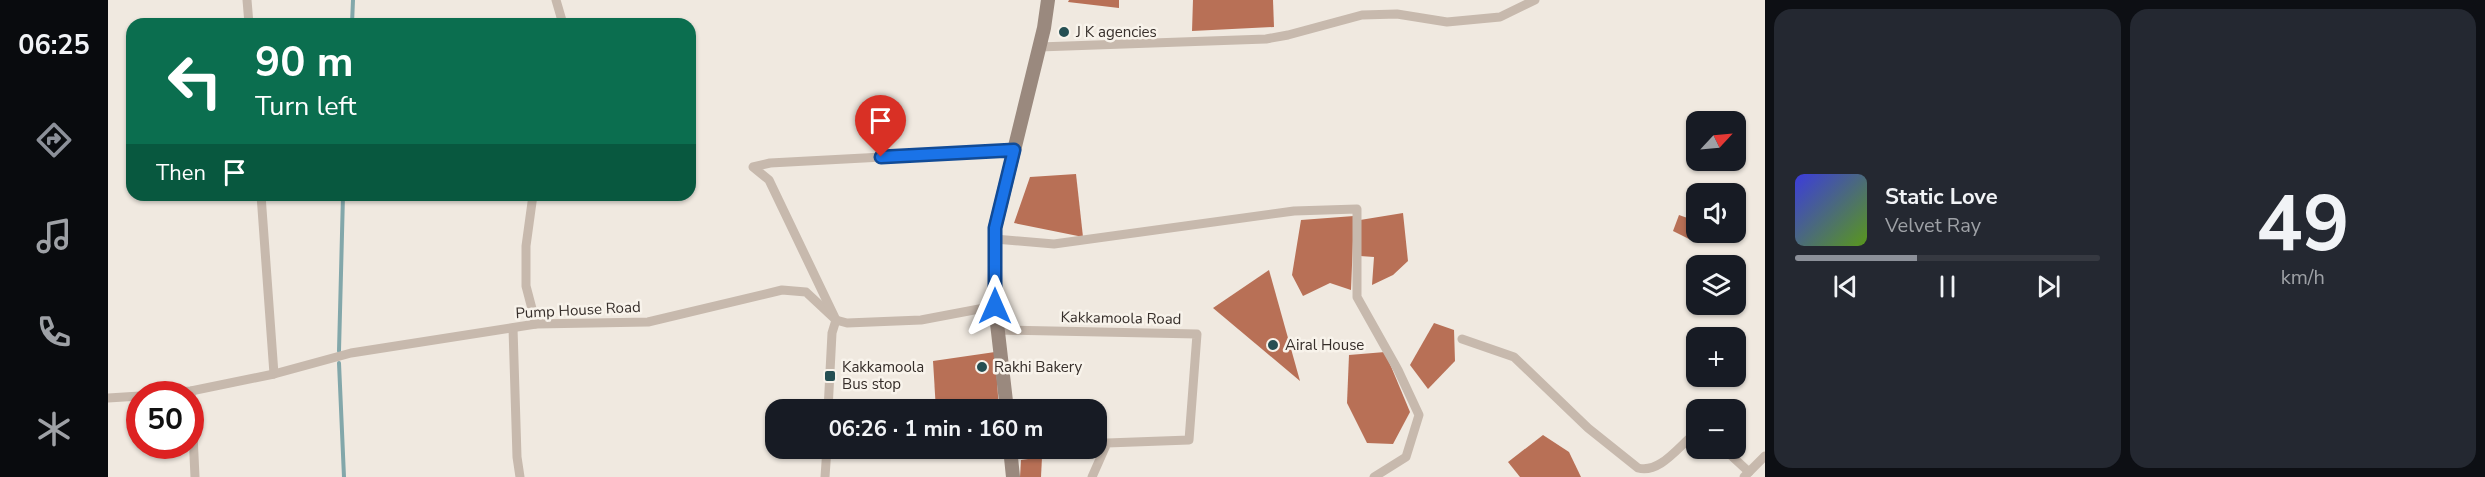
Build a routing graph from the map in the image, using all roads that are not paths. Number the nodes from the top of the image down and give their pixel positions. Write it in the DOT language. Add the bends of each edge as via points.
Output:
graph roads {
  1 [pos="248,0"];
  2 [pos="556,0"];
  3 [pos="1048,0"];
  4 [pos="1535,0"];
  5 [pos="249,18"];
  6 [pos="561,18"];
  7 [pos="1039,47"];
  8 [pos="1014,150"];
  9 [pos="261,201"];
  10 [pos="532,201"];
  11 [pos="995,239"];
  12 [pos="995,306"];
  13 [pos="836,320"];
  14 [pos="536,324"];
  15 [pos="513,328"];
  16 [pos="998,330"];
  17 [pos="1462,339"];
  18 [pos="274,374"];
  19 [pos="204,389"];
  20 [pos="126,397"];
  21 [pos="108,398"];
  22 [pos="829,399"];
  23 [pos="1006,399"];
  24 [pos="1686,441"];
  25 [pos="1765,456"];
  26 [pos="194,459"];
  27 [pos="826,459"];
  28 [pos="1012,459"];
  29 [pos="1733,459"];
  30 [pos="1747,474"];
  31 [pos="1376,476"];
  32 [pos="195,477"];
  33 [pos="520,477"];
  34 [pos="825,477"];
  35 [pos="1013,477"];
  36 [pos="1092,477"];
  1 -- 5 [label="street"];
  2 -- 6 [label="street"];
  3 -- 7 [label="main road"];
  4 -- 7 [label="street" via="1500,16 1447,22 1397,14 1362,15 1266,39"];
  7 -- 8 [label="main road"];
  8 -- 11 [label="main road"];
  8 -- 13 [label="street" via="770,162 753,167 769,180"];
  9 -- 18 [label="street"];
  10 -- 14 [label="street" via="526,286"];
  11 -- 12 [label="main road"];
  11 -- 31 [label="street" via="1054,244 1294,211 1357,208 1357,297 1419,415 1406,457"];
  12 -- 13 [label="street" via="921,320"];
  12 -- 16 [label="main road"];
  13 -- 14 [label="street, Pump House Road" via="806,292 796,290 648,322"];
  13 -- 22 [label="street"];
  14 -- 15 [label="street, Pump House Road"];
  15 -- 18 [label="street, Pump House Road" via="351,353"];
  15 -- 33 [label="street"];
  16 -- 23 [label="main road"];
  16 -- 36 [label="street, Kakkamoola Road" via="1197,334 1189,440 1107,443"];
  17 -- 24 [label="street" via="1514,357 1588,428 1638,468 1655,466"];
  18 -- 19 [label="street, Pump House Road"];
  20 -- 21 [label="street"];
  25 -- 30 [label="street"];
  26 -- 32 [label="street"];
  27 -- 34 [label="street"];
  28 -- 35 [label="main road"];
  29 -- 30 [label="street"];
}
